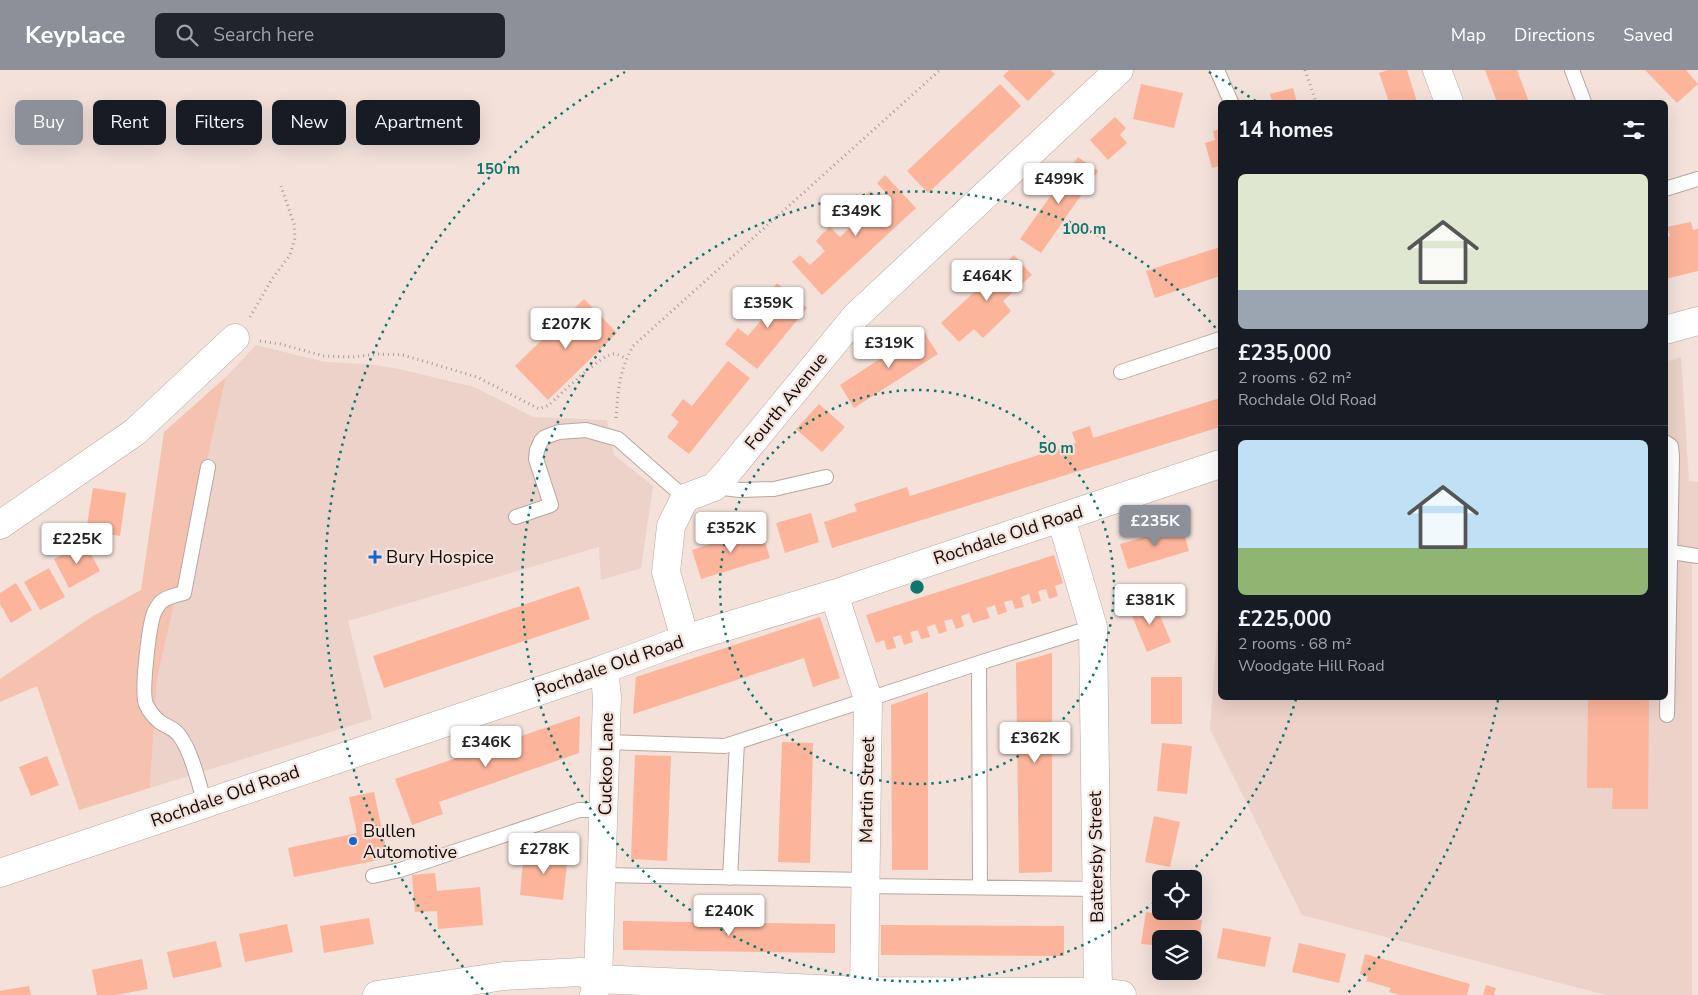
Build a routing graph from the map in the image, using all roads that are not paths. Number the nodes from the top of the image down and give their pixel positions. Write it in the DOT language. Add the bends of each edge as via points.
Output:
graph roads {
  1 [pos="1119,70"];
  2 [pos="1217,70"];
  3 [pos="1437,70"];
  4 [pos="1572,70"];
  5 [pos="1230,100"];
  6 [pos="1448,100"];
  7 [pos="1583,100"];
  8 [pos="1698,179"];
  9 [pos="1668,188"];
  10 [pos="1698,321"];
  11 [pos="1668,329"];
  12 [pos="235,338"];
  13 [pos="1218,340"];
  14 [pos="1121,372"];
  15 [pos="1668,444"];
  16 [pos="1218,465"];
  17 [pos="208,467"];
  18 [pos="826,477"];
  19 [pos="714,487"];
  20 [pos="685,498"];
  21 [pos="516,517"];
  22 [pos="1061,518"];
  23 [pos="0,525"];
  24 [pos="1671,552"];
  25 [pos="1698,556"];
  26 [pos="834,594"];
  27 [pos="1093,627"];
  28 [pos="685,639"];
  29 [pos="979,662"];
  30 [pos="604,669"];
  31 [pos="1668,674"];
  32 [pos="868,699"];
  33 [pos="1667,700"];
  34 [pos="1667,715"];
  35 [pos="606,742"];
  36 [pos="737,742"];
  37 [pos="205,803"];
  38 [pos="604,810"];
  39 [pos="0,873"];
  40 [pos="603,875"];
  41 [pos="374,876"];
  42 [pos="730,878"];
  43 [pos="865,883"];
  44 [pos="980,887"];
  45 [pos="1097,889"];
  46 [pos="596,987"];
  47 [pos="864,992"];
  48 [pos="1110,993"];
  49 [pos="377,995"];
  1 -- 19 [label="street, Fourth Avenue" via="856,316"];
  2 -- 5 [label="lane"];
  3 -- 6 [label="street"];
  4 -- 7 [label="lane"];
  8 -- 9 [label="lane"];
  10 -- 11 [label="street"];
  12 -- 23 [label="street" via="135,432"];
  13 -- 14 [label="lane"];
  15 -- 24 [label="lane" via="1672,457"];
  16 -- 22 [label="street, Rochdale Old Road"];
  17 -- 37 [label="lane" via="184,593 161,602 154,612 144,687 145,702 152,714 179,734"];
  18 -- 19 [label="lane" via="774,489"];
  19 -- 20 [label="street, Fourth Avenue"];
  20 -- 21 [label="lane" via="618,438 586,430 559,432 541,441 536,459 551,505"];
  20 -- 28 [label="street" via="671,526 666,572"];
  22 -- 26 [label="street, Rochdale Old Road"];
  22 -- 27 [label="street, Battersby Street"];
  24 -- 25 [label="lane"];
  24 -- 31 [label="lane"];
  26 -- 28 [label="street, Rochdale Old Road"];
  26 -- 32 [label="street, Martin Street"];
  27 -- 29 [label="lane"];
  27 -- 45 [label="street, Battersby Street"];
  28 -- 30 [label="street, Rochdale Old Road"];
  29 -- 32 [label="lane"];
  29 -- 44 [label="lane"];
  30 -- 35 [label="street, Cuckoo Lane"];
  30 -- 37 [label="street, Rochdale Old Road"];
  32 -- 36 [label="lane"];
  32 -- 43 [label="street, Martin Street"];
  33 -- 34 [label="lane"];
  35 -- 36 [label="lane" via="725,746"];
  35 -- 38 [label="street, Cuckoo Lane"];
  36 -- 42 [label="lane"];
  37 -- 39 [label="street, Rochdale Old Road"];
  38 -- 40 [label="street, Cuckoo Lane"];
  38 -- 41 [label="lane" via="579,810"];
  40 -- 42 [label="lane"];
  40 -- 46 [label="street, Cuckoo Lane"];
  42 -- 43 [label="lane"];
  43 -- 44 [label="lane"];
  43 -- 47 [label="street, Martin Street"];
  44 -- 45 [label="lane"];
  45 -- 48 [label="street, Battersby Street"];
  46 -- 47 [label="street"];
  46 -- 49 [label="street" via="581,972 504,976"];
  47 -- 48 [label="street"];
}
